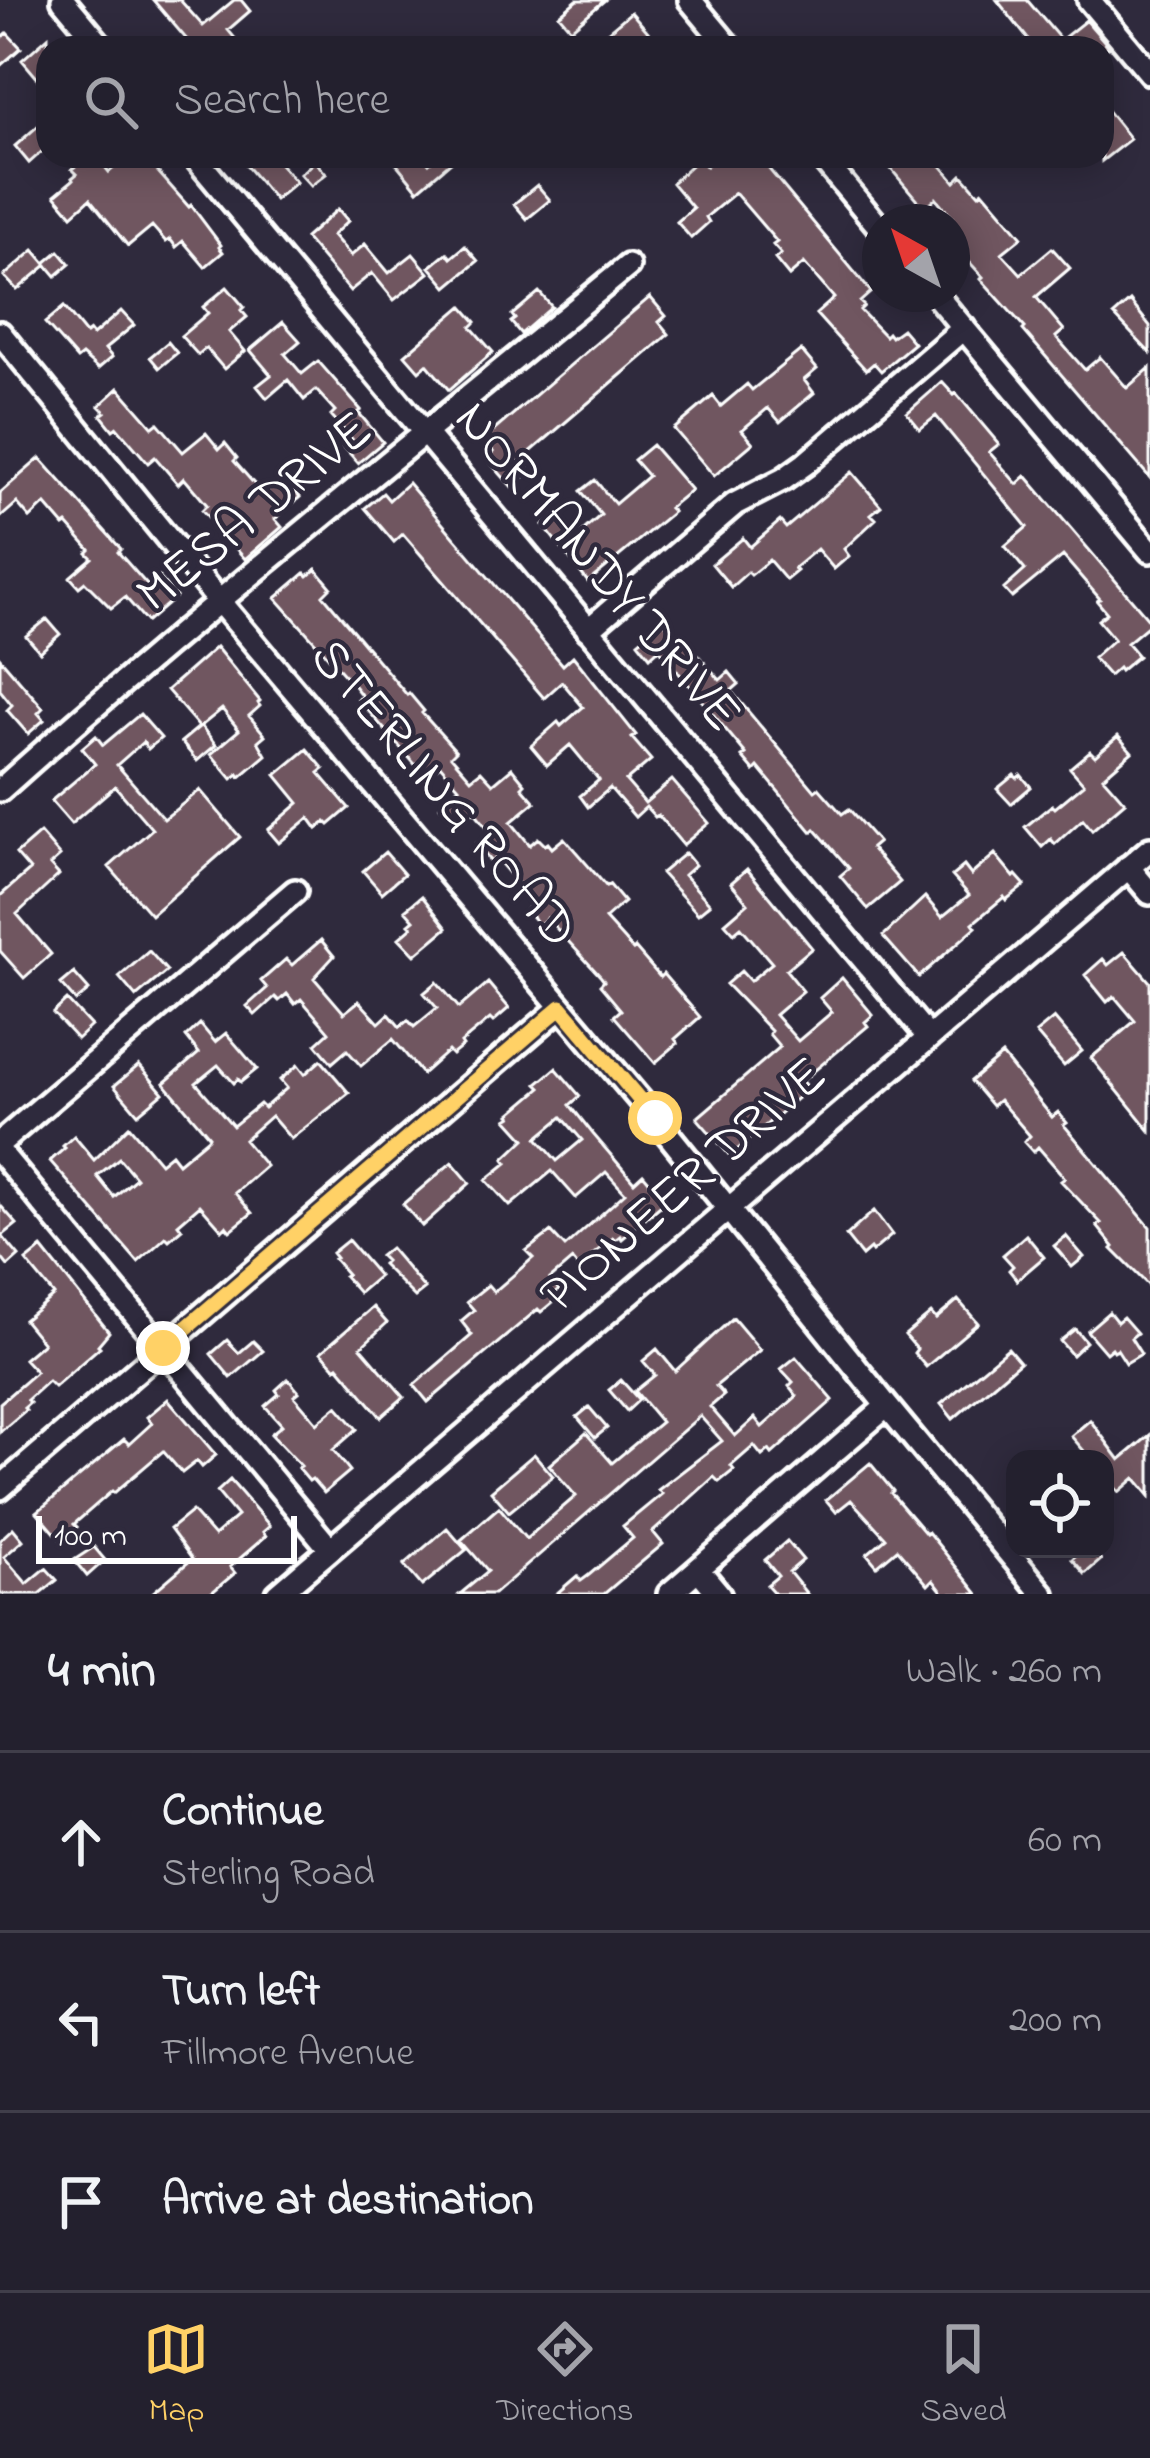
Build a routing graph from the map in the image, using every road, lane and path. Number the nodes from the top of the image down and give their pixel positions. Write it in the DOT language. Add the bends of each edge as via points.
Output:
graph roads {
  1 [pos="63,0"];
  2 [pos="690,0"];
  3 [pos="1089,0"];
  4 [pos="93,36"];
  5 [pos="720,36"];
  6 [pos="1150,74"];
  7 [pos="204,168"];
  8 [pos="830,168"];
  9 [pos="862,206"];
  10 [pos="628,266"];
  11 [pos="950,312"];
  12 [pos="964,328"];
  13 [pos="0,332"];
  14 [pos="426,434"];
  15 [pos="1150,551"];
  16 [pos="218,600"];
  17 [pos="588,629"];
  18 [pos="5,776"];
  19 [pos="1150,848"];
  20 [pos="1128,867"];
  21 [pos="295,891"];
  22 [pos="1150,893"];
  23 [pos="561,1007"];
  24 [pos="928,1038"];
  25 [pos="0,1143"];
  26 [pos="0,1153"];
  27 [pos="729,1208"];
  28 [pos="163,1348"];
  29 [pos="887,1406"];
  30 [pos="0,1487"];
  31 [pos="330,1549"];
  32 [pos="698,1569"];
  33 [pos="278,1594"];
  34 [pos="669,1594"];
  35 [pos="719,1594"];
  36 [pos="1043,1594"];
  1 -- 4 [label="street"];
  2 -- 5 [label="street"];
  3 -- 6 [label="street"];
  7 -- 14 [label="street, NORMANDY DRIVE"];
  8 -- 9 [label="street"];
  10 -- 14 [label="street, MESA DRIVE"];
  11 -- 12 [label="street"];
  12 -- 15 [label="street"];
  12 -- 17 [label="street" via="805,464 735,504"];
  13 -- 16 [label="street, STERLING ROAD"];
  14 -- 16 [label="street, MESA DRIVE"];
  14 -- 17 [label="street, NORMANDY DRIVE"];
  16 -- 18 [label="street, MESA DRIVE"];
  16 -- 23 [label="street, STERLING ROAD"];
  17 -- 24 [label="street, NORMANDY DRIVE"];
  19 -- 20 [label="street, PIONEER DRIVE"];
  20 -- 22 [label="street"];
  20 -- 24 [label="street, PIONEER DRIVE"];
  21 -- 25 [label="street"];
  23 -- 27 [label="street, STERLING ROAD"];
  23 -- 28 [label="street"];
  24 -- 27 [label="street, PIONEER DRIVE"];
  26 -- 28 [label="street"];
  27 -- 29 [label="street, STERLING ROAD"];
  27 -- 31 [label="street, PIONEER DRIVE"];
  28 -- 30 [label="street"];
  28 -- 31 [label="street"];
  29 -- 32 [label="street"];
  29 -- 36 [label="street, STERLING ROAD"];
  31 -- 33 [label="street, PIONEER DRIVE"];
  32 -- 34 [label="street"];
  32 -- 35 [label="street"];
}
